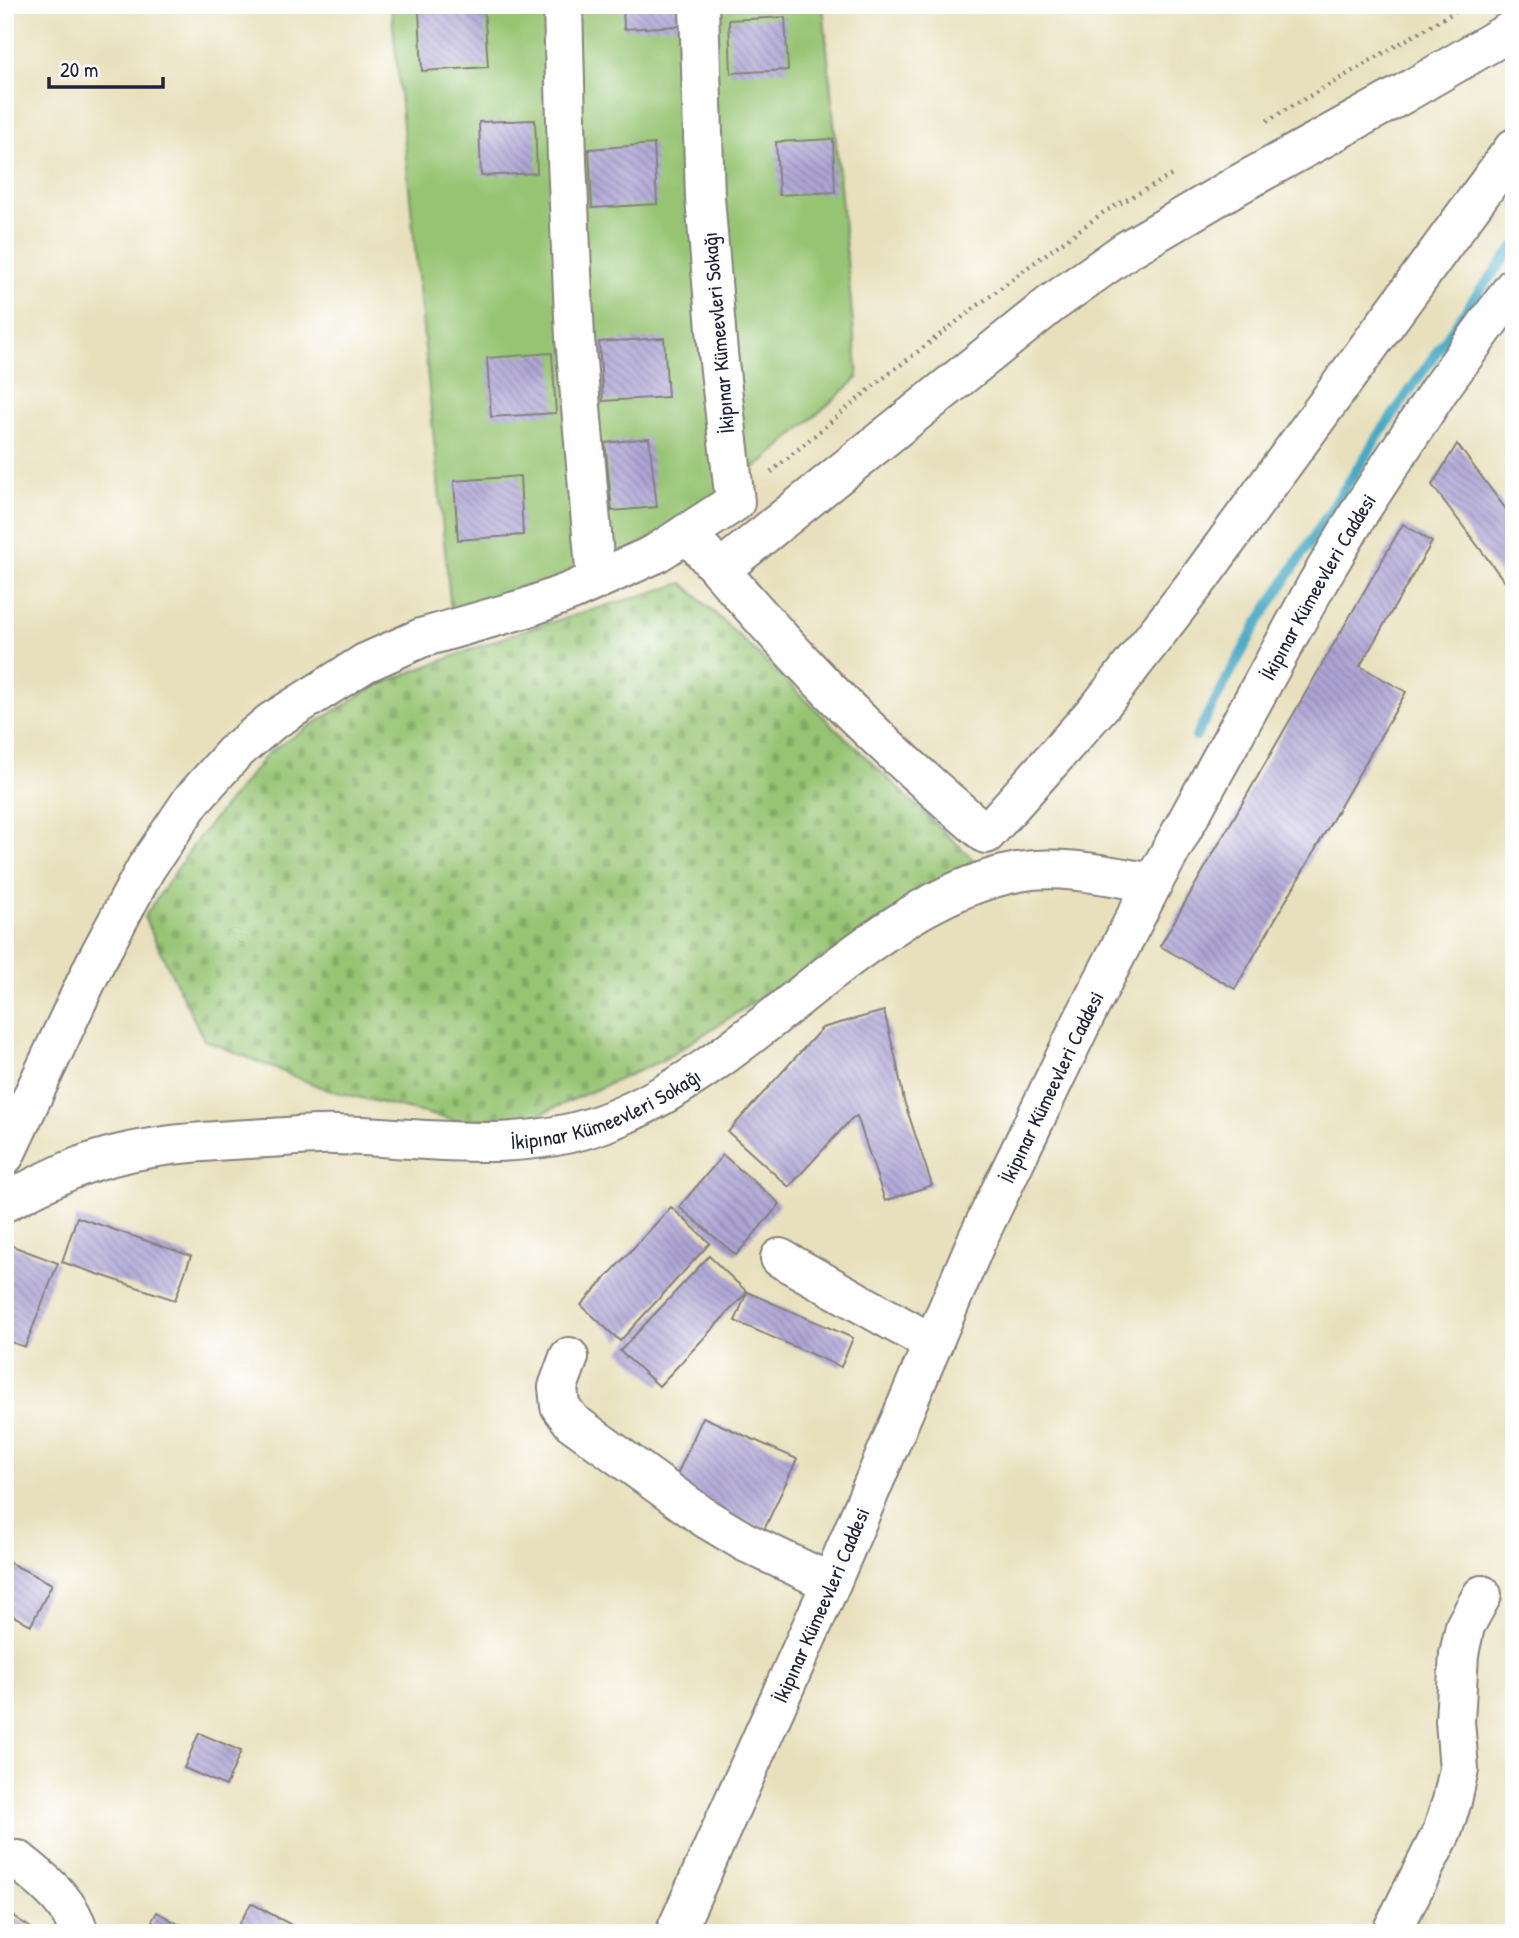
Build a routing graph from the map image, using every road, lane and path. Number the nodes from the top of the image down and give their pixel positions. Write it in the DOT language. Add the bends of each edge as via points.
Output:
graph roads {
  1 [pos="563,5"];
  2 [pos="699,5"];
  3 [pos="1514,29"];
  4 [pos="1514,148"];
  5 [pos="1514,287"];
  6 [pos="687,533"];
  7 [pos="720,570"];
  8 [pos="596,580"];
  9 [pos="1153,883"];
  10 [pos="5,1155"];
  11 [pos="5,1202"];
  12 [pos="780,1258"];
  13 [pos="933,1344"];
  14 [pos="569,1357"];
  15 [pos="831,1583"];
  16 [pos="1482,1595"];
  17 [pos="18,1860"];
  18 [pos="79,1933"];
  19 [pos="675,1933"];
  20 [pos="1391,1933"];
  1 -- 8 [label="street" via="575,338"];
  2 -- 6 [label="street, İkipınar Kümeevleri Sokağı" via="705,198 735,502"];
  3 -- 7 [label="street" via="1127,250 1051,304"];
  4 -- 7 [label="street" via="1188,594 1101,705 986,834 828,689"];
  5 -- 9 [label="street, İkipınar Kümeevleri Caddesi" via="1362,508"];
  6 -- 7 [label="street"];
  6 -- 8 [label="street, İkipınar Kümeevleri Sokağı" via="655,554"];
  8 -- 10 [label="street, İkipınar Kümeevleri Sokağı" via="526,608 421,638 365,663 271,722 234,753 192,800 146,868 94,963"];
  9 -- 11 [label="street, İkipınar Kümeevleri Sokağı" via="1069,870 1019,872 937,900 856,952 681,1084 639,1109 598,1125 512,1142 332,1135 177,1144 80,1167"];
  9 -- 13 [label="street, İkipınar Kümeevleri Caddesi" via="1033,1121"];
  12 -- 13 [label="street"];
  13 -- 15 [label="street, İkipınar Kümeevleri Caddesi"];
  14 -- 15 [label="street" via="558,1387 560,1406 572,1422 705,1518"];
  15 -- 19 [label="street, İkipınar Kümeevleri Caddesi"];
  16 -- 20 [label="street" via="1465,1626 1458,1654 1455,1721 1459,1769 1452,1801 1442,1832"];
  17 -- 18 [label="street" via="63,1901"];
}
